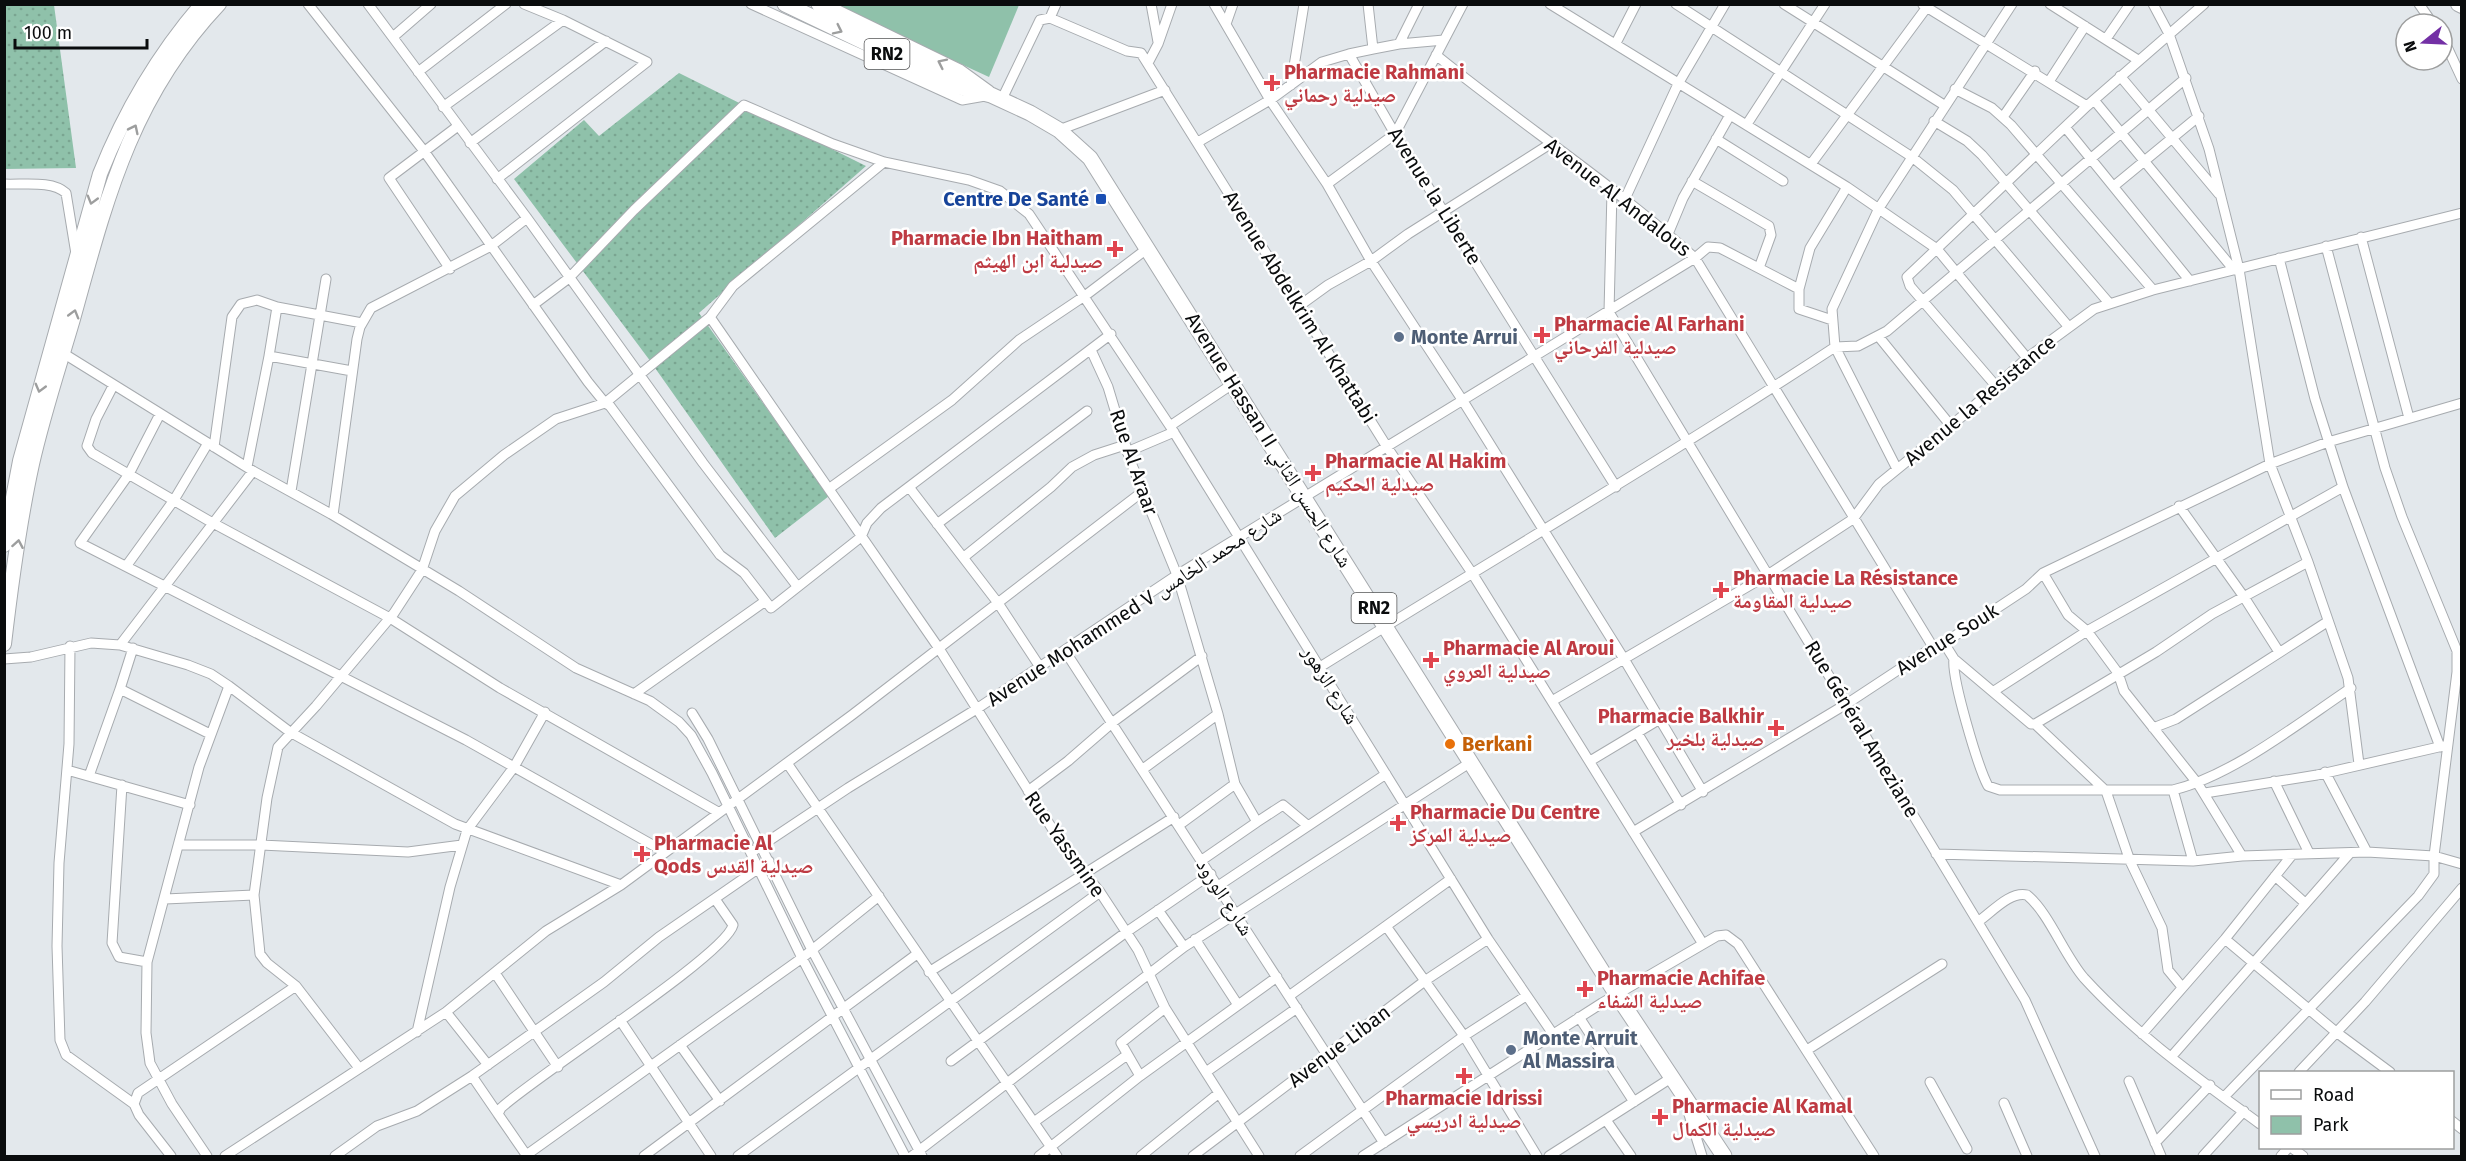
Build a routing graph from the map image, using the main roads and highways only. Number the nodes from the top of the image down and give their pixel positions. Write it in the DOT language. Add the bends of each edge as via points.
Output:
graph roads {
  1 [pos="785,4"];
  2 [pos="819,4"];
  3 [pos="996,97"];
  4 [pos="1724,1156"];
  1 -- 3 [label="main road, Avenue Hassan II شارع الحسن الثاني / RN2, one-way" via="956,86"];
  3 -- 2 [label="main road, Avenue Hassan II شارع الحسن الثاني / RN2, one-way" via="959,72"];
  3 -- 4 [label="main road, Avenue Hassan II شارع الحسن الثاني / RN2" via="1059,130 1090,158 1617,995"];
}
